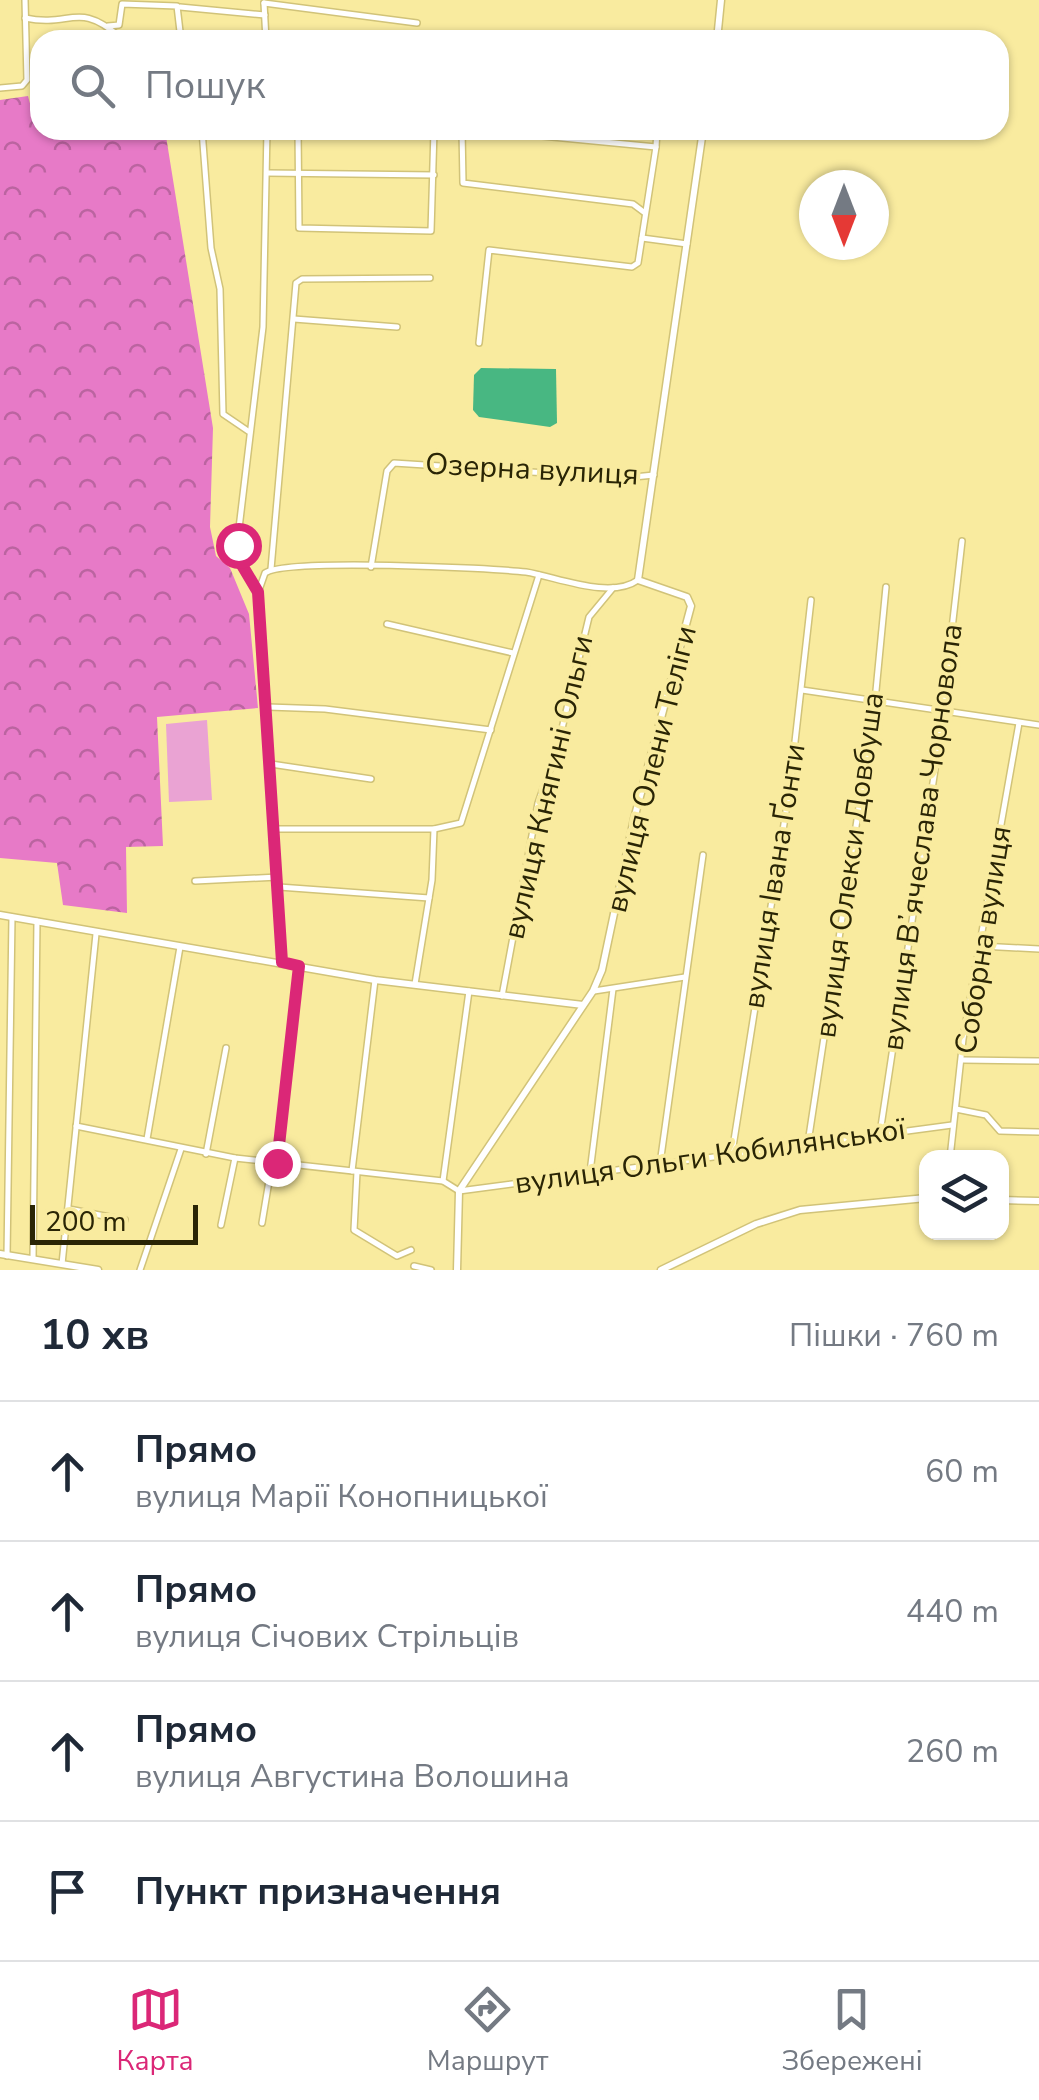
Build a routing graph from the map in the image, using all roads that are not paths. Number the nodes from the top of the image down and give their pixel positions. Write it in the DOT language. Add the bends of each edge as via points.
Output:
graph roads {
  1 [pos="25,0"];
  2 [pos="722,0"];
  3 [pos="264,1"];
  4 [pos="180,6"];
  5 [pos="264,16"];
  6 [pos="25,18"];
  7 [pos="417,22"];
  8 [pos="108,26"];
  9 [pos="112,30"];
  10 [pos="180,30"];
  11 [pos="265,30"];
  12 [pos="718,30"];
  13 [pos="0,88"];
  14 [pos="203,140"];
  15 [pos="266,140"];
  16 [pos="298,140"];
  17 [pos="434,140"];
  18 [pos="462,140"];
  19 [pos="584,140"];
  20 [pos="657,140"];
  21 [pos="703,140"];
  22 [pos="656,147"];
  23 [pos="298,172"];
  24 [pos="267,173"];
  25 [pos="434,175"];
  26 [pos="645,213"];
  27 [pos="642,238"];
  28 [pos="687,244"];
  29 [pos="430,278"];
  30 [pos="294,319"];
  31 [pos="397,327"];
  32 [pos="479,343"];
  33 [pos="248,431"];
  34 [pos="654,475"];
  35 [pos="962,542"];
  36 [pos="371,566"];
  37 [pos="271,568"];
  38 [pos="539,575"];
  39 [pos="638,579"];
  40 [pos="614,588"];
  41 [pos="886,588"];
  42 [pos="258,592"];
  43 [pos="811,600"];
  44 [pos="388,624"];
  45 [pos="514,653"];
  46 [pos="802,690"];
  47 [pos="875,701"];
  48 [pos="268,707"];
  49 [pos="942,710"];
  50 [pos="1019,723"];
  51 [pos="1039,725"];
  52 [pos="492,730"];
  53 [pos="271,764"];
  54 [pos="371,779"];
  55 [pos="276,829"];
  56 [pos="434,829"];
  57 [pos="703,855"];
  58 [pos="278,877"];
  59 [pos="195,882"];
  60 [pos="279,887"];
  61 [pos="429,898"];
  62 [pos="0,915"];
  63 [pos="12,917"];
  64 [pos="38,922"];
  65 [pos="96,934"];
  66 [pos="180,946"];
  67 [pos="981,946"];
  68 [pos="1039,948"];
  69 [pos="282,962"];
  70 [pos="299,966"];
  71 [pos="685,977"];
  72 [pos="375,980"];
  73 [pos="416,984"];
  74 [pos="613,989"];
  75 [pos="469,991"];
  76 [pos="592,991"];
  77 [pos="502,996"];
  78 [pos="583,1005"];
  79 [pos="226,1048"];
  80 [pos="962,1060"];
  81 [pos="1039,1060"];
  82 [pos="0,1087"];
  83 [pos="9,1087"];
  84 [pos="955,1109"];
  85 [pos="952,1125"];
  86 [pos="76,1126"];
  87 [pos="1039,1132"];
  88 [pos="880,1133"];
  89 [pos="148,1139"];
  90 [pos="808,1142"];
  91 [pos="181,1149"];
  92 [pos="950,1150"];
  93 [pos="732,1152"];
  94 [pos="206,1154"];
  95 [pos="235,1158"];
  96 [pos="275,1163"];
  97 [pos="660,1164"];
  98 [pos="355,1172"];
  99 [pos="590,1172"];
  100 [pos="443,1181"];
  101 [pos="463,1190"];
  102 [pos="919,1199"];
  103 [pos="1009,1200"];
  104 [pos="1039,1201"];
  105 [pos="69,1209"];
  106 [pos="126,1220"];
  107 [pos="262,1224"];
  108 [pos="221,1225"];
  109 [pos="410,1250"];
  110 [pos="4,1255"];
  111 [pos="33,1260"];
  112 [pos="62,1264"];
  113 [pos="414,1266"];
  114 [pos="98,1270"];
  115 [pos="140,1270"];
  116 [pos="431,1270"];
  117 [pos="457,1270"];
  118 [pos="662,1270"];
  1 -- 6 [label="street"];
  2 -- 12 [label="street"];
  3 -- 5 [label="street"];
  3 -- 7 [label="street"];
  4 -- 5 [label="street"];
  4 -- 8 [label="street" via="122,4 119,25"];
  4 -- 10 [label="street"];
  5 -- 11 [label="street"];
  6 -- 8 [label="street" via="49,22 88,15"];
  6 -- 13 [label="street" via="27,80"];
  8 -- 9 [label="street"];
  14 -- 33 [label="street" via="220,289 223,414"];
  15 -- 24 [label="street"];
  16 -- 23 [label="street"];
  17 -- 25 [label="street"];
  18 -- 26 [label="street" via="462,183 633,204"];
  19 -- 22 [label="street"];
  20 -- 22 [label="street"];
  21 -- 28 [label="street"];
  22 -- 26 [label="street"];
  23 -- 24 [label="street"];
  23 -- 25 [label="street"];
  23 -- 25 [label="street" via="299,228 431,232"];
  24 -- 33 [label="street" via="263,327"];
  26 -- 27 [label="street"];
  27 -- 28 [label="street"];
  27 -- 32 [label="street" via="640,260 632,267 489,250"];
  28 -- 34 [label="street"];
  29 -- 30 [label="street" via="300,279"];
  30 -- 31 [label="street"];
  30 -- 37 [label="street"];
  33 -- 42 [label="street" via="238,554"];
  34 -- 36 [label="street, Озерна вулиця" via="394,463 387,471"];
  34 -- 39 [label="street"];
  35 -- 49 [label="street, вулиця Вʼячеслава Чорновола"];
  36 -- 37 [label="street"];
  36 -- 38 [label="street"];
  37 -- 42 [label="street"];
  38 -- 40 [label="street"];
  38 -- 45 [label="street"];
  39 -- 40 [label="street"];
  39 -- 76 [label="street, вулиця Олени Теліги" via="687,597 691,606"];
  40 -- 77 [label="street, вулиця Княгині Ольги" via="589,616 538,803"];
  41 -- 47 [label="street, вулиця Олекси Довбуша"];
  42 -- 48 [label="street"];
  43 -- 46 [label="street, вулиця Івана Ґонти"];
  44 -- 45 [label="street"];
  45 -- 52 [label="street"];
  46 -- 47 [label="street"];
  46 -- 93 [label="street, вулиця Івана Ґонти"];
  47 -- 49 [label="street"];
  47 -- 90 [label="street, вулиця Олекси Довбуша"];
  48 -- 52 [label="street"];
  48 -- 53 [label="street"];
  49 -- 50 [label="street"];
  49 -- 88 [label="street, вулиця Вʼячеслава Чорновола"];
  50 -- 51 [label="street"];
  50 -- 67 [label="street, Соборна вулиця"];
  52 -- 56 [label="street" via="466,817"];
  53 -- 54 [label="street"];
  53 -- 55 [label="street"];
  55 -- 56 [label="street"];
  55 -- 58 [label="street"];
  56 -- 61 [label="street"];
  57 -- 71 [label="street"];
  58 -- 59 [label="street"];
  58 -- 60 [label="street"];
  60 -- 61 [label="street"];
  60 -- 69 [label="street"];
  61 -- 73 [label="street"];
  62 -- 63 [label="street"];
  63 -- 64 [label="street"];
  63 -- 83 [label="street"];
  64 -- 65 [label="street"];
  64 -- 111 [label="street"];
  65 -- 66 [label="street"];
  65 -- 86 [label="street"];
  66 -- 69 [label="street"];
  66 -- 89 [label="street"];
  67 -- 68 [label="street"];
  67 -- 80 [label="street, Соборна вулиця"];
  69 -- 70 [label="street"];
  70 -- 72 [label="street"];
  70 -- 96 [label="street"];
  71 -- 74 [label="street"];
  71 -- 97 [label="street"];
  72 -- 73 [label="street"];
  72 -- 98 [label="street"];
  73 -- 75 [label="street"];
  74 -- 76 [label="street"];
  74 -- 99 [label="street"];
  75 -- 77 [label="street"];
  75 -- 100 [label="street"];
  76 -- 78 [label="street"];
  77 -- 78 [label="street"];
  78 -- 101 [label="street"];
  79 -- 94 [label="street"];
  80 -- 81 [label="street"];
  80 -- 84 [label="street, Соборна вулиця"];
  82 -- 83 [label="street"];
  83 -- 110 [label="street"];
  84 -- 85 [label="street, Соборна вулиця"];
  84 -- 87 [label="street" via="986,1115 1000,1131"];
  85 -- 88 [label="street, вулиця Ольги Кобилянської"];
  85 -- 92 [label="street, Соборна вулиця"];
  86 -- 89 [label="street"];
  86 -- 105 [label="street"];
  88 -- 90 [label="street, вулиця Ольги Кобилянської"];
  89 -- 91 [label="street"];
  90 -- 93 [label="street, вулиця Ольги Кобилянської"];
  91 -- 94 [label="street"];
  91 -- 115 [label="street"];
  93 -- 97 [label="street, вулиця Ольги Кобилянської"];
  94 -- 95 [label="street"];
  95 -- 96 [label="street"];
  95 -- 108 [label="street"];
  96 -- 98 [label="street"];
  96 -- 107 [label="street"];
  97 -- 99 [label="street, вулиця Ольги Кобилянської"];
  98 -- 100 [label="street"];
  98 -- 109 [label="street" via="354,1230 397,1256"];
  99 -- 101 [label="street, вулиця Ольги Кобилянської"];
  100 -- 101 [label="street"];
  101 -- 117 [label="street"];
  102 -- 118 [label="street" via="800,1210"];
  103 -- 104 [label="street"];
  105 -- 106 [label="street"];
  105 -- 112 [label="street"];
  110 -- 111 [label="street"];
  111 -- 112 [label="street"];
  112 -- 114 [label="street"];
  113 -- 116 [label="street"];
}
